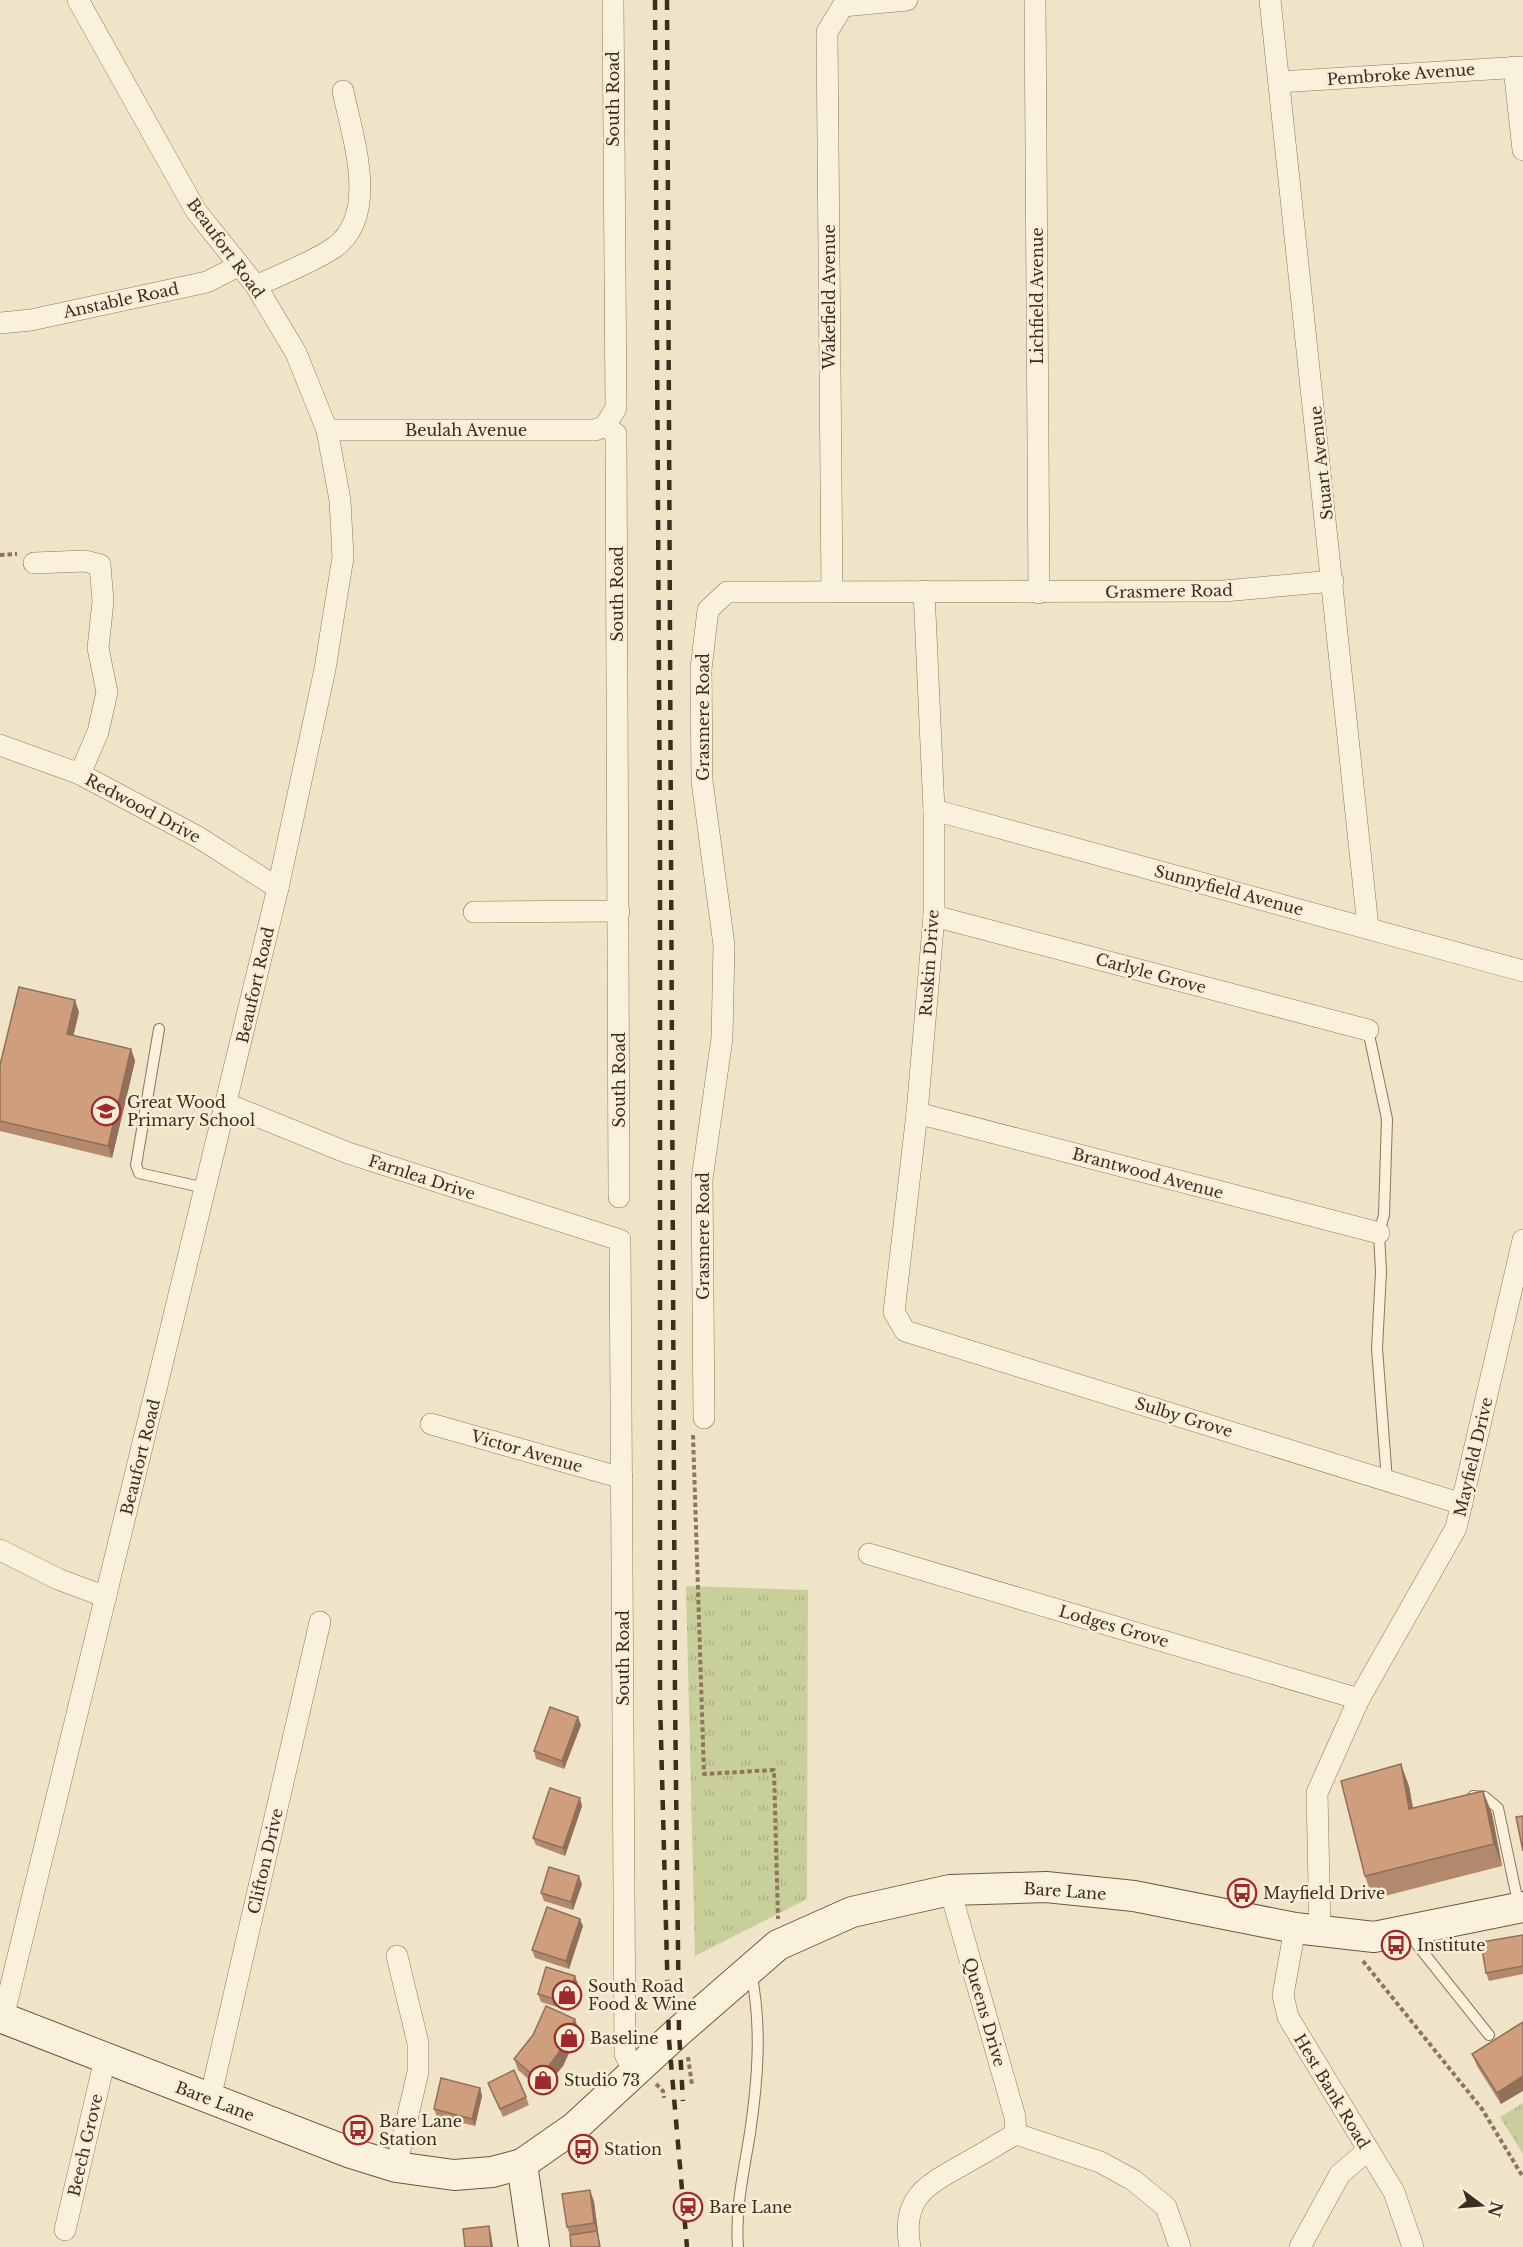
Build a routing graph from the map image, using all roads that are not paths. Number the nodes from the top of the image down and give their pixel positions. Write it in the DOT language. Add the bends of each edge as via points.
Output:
graph roads {
  1 [pos="78,0"];
  2 [pos="613,0"];
  3 [pos="907,0"];
  4 [pos="1035,0"];
  5 [pos="1270,0"];
  6 [pos="1519,67"];
  7 [pos="1279,82"];
  8 [pos="343,90"];
  9 [pos="1523,150"];
  10 [pos="238,266"];
  11 [pos="256,286"];
  12 [pos="0,323"];
  13 [pos="605,426"];
  14 [pos="327,430"];
  15 [pos="34,563"];
  16 [pos="1333,581"];
  17 [pos="832,591"];
  18 [pos="924,591"];
  19 [pos="1039,592"];
  20 [pos="0,746"];
  21 [pos="80,774"];
  22 [pos="934,810"];
  23 [pos="278,888"];
  24 [pos="619,911"];
  25 [pos="474,912"];
  26 [pos="934,916"];
  27 [pos="1368,927"];
  28 [pos="1523,971"];
  29 [pos="159,1029"];
  30 [pos="1368,1030"];
  31 [pos="226,1104"];
  32 [pos="917,1113"];
  33 [pos="205,1188"];
  34 [pos="619,1197"];
  35 [pos="1379,1233"];
  36 [pos="620,1240"];
  37 [pos="1523,1240"];
  38 [pos="905,1331"];
  39 [pos="704,1418"];
  40 [pos="431,1424"];
  41 [pos="622,1478"];
  42 [pos="1387,1481"];
  43 [pos="1462,1504"];
  44 [pos="0,1550"];
  45 [pos="869,1554"];
  46 [pos="106,1597"];
  47 [pos="320,1622"];
  48 [pos="1359,1699"];
  49 [pos="1465,1797"];
  50 [pos="950,1890"];
  51 [pos="1521,1907"];
  52 [pos="1319,1931"];
  53 [pos="1407,1932"];
  54 [pos="397,1956"];
  55 [pos="751,1969"];
  56 [pos="2,2018"];
  57 [pos="1489,2035"];
  58 [pos="105,2059"];
  59 [pos="634,2073"];
  60 [pos="210,2099"];
  61 [pos="1016,2134"];
  62 [pos="1367,2151"];
  63 [pos="522,2164"];
  64 [pos="396,2167"];
  65 [pos="64,2230"];
  66 [pos="534,2247"];
  67 [pos="738,2247"];
  68 [pos="910,2247"];
  69 [pos="1180,2247"];
  70 [pos="1300,2247"];
  71 [pos="1413,2247"];
  1 -- 10 [label="street, Beaufort Road" via="196,211"];
  2 -- 13 [label="street, South Road" via="616,408"];
  3 -- 17 [label="street, Wakefield Avenue" via="843,6 827,32"];
  4 -- 19 [label="street, Lichfield Avenue"];
  5 -- 7 [label="street, Stuart Avenue"];
  6 -- 7 [label="street, Pembroke Avenue"];
  6 -- 9 [label="street"];
  7 -- 16 [label="street, Stuart Avenue"];
  8 -- 11 [label="street" via="361,189 358,216 336,246"];
  10 -- 11 [label="street, Beaufort Road"];
  10 -- 12 [label="street, Anstable Road" via="207,282 31,320"];
  11 -- 14 [label="street, Beaufort Road" via="296,353"];
  13 -- 14 [label="street, Beulah Avenue" via="595,430"];
  13 -- 24 [label="street, South Road" via="616,434"];
  14 -- 23 [label="street, Beaufort Road" via="340,500 343,557 325,669"];
  15 -- 21 [label="street" via="85,561 100,565 103,601 98,648 107,692 98,732"];
  16 -- 19 [label="street, Grasmere Road" via="1224,591"];
  16 -- 27 [label="street, Stuart Avenue"];
  17 -- 18 [label="street, Grasmere Road"];
  17 -- 39 [label="street, Grasmere Road" via="727,592 708,610 701,669 702,781 724,945 722,1038 702,1179"];
  18 -- 19 [label="street, Grasmere Road"];
  18 -- 22 [label="street, Ruskin Drive"];
  20 -- 21 [label="street, Redwood Drive"];
  21 -- 23 [label="street, Redwood Drive" via="198,837"];
  22 -- 26 [label="street, Ruskin Drive"];
  22 -- 27 [label="street, Sunnyfield Avenue"];
  23 -- 31 [label="street, Beaufort Road"];
  24 -- 25 [label="street"];
  24 -- 34 [label="street, South Road"];
  26 -- 30 [label="street, Carlyle Grove"];
  26 -- 32 [label="street, Ruskin Drive"];
  27 -- 28 [label="street, Sunnyfield Avenue"];
  29 -- 33 [label="lane" via="136,1165 139,1173"];
  30 -- 35 [label="lane" via="1387,1119 1384,1215"];
  31 -- 33 [label="street, Beaufort Road"];
  31 -- 36 [label="street, Farnlea Drive" via="348,1153"];
  32 -- 35 [label="street, Brantwood Avenue"];
  32 -- 38 [label="street, Ruskin Drive" via="894,1312"];
  33 -- 46 [label="street, Beaufort Road"];
  35 -- 42 [label="lane" via="1377,1348"];
  36 -- 41 [label="street, South Road"];
  37 -- 43 [label="street, Mayfield Drive"];
  38 -- 42 [label="street, Sulby Grove"];
  40 -- 41 [label="street, Victor Avenue"];
  41 -- 59 [label="street, South Road" via="625,2054"];
  42 -- 43 [label="street, Sulby Grove"];
  43 -- 48 [label="street, Mayfield Drive" via="1456,1528"];
  44 -- 46 [label="street" via="58,1579"];
  45 -- 48 [label="street, Lodges Grove"];
  46 -- 56 [label="street, Beaufort Road"];
  47 -- 60 [label="street, Clifton Drive"];
  48 -- 52 [label="street, Mayfield Drive" via="1317,1792"];
  49 -- 51 [label="lane" via="1485,1797 1498,1808"];
  50 -- 52 [label="main road, Bare Lane" via="1046,1887 1134,1896"];
  50 -- 55 [label="main road, Bare Lane" via="852,1912 778,1945"];
  50 -- 61 [label="street, Queens Drive"];
  51 -- 53 [label="main road, Bare Lane"];
  52 -- 53 [label="main road, Bare Lane" via="1374,1937"];
  52 -- 62 [label="street, Hest Bank Road" via="1283,1995 1288,2017"];
  53 -- 57 [label="lane"];
  54 -- 64 [label="street" via="418,2043 418,2072"];
  55 -- 59 [label="main road, Bare Lane"];
  55 -- 67 [label="lane" via="758,2006 758,2063 736,2219"];
  56 -- 58 [label="main road, Bare Lane"];
  58 -- 60 [label="main road, Bare Lane"];
  58 -- 65 [label="street, Beech Grove"];
  59 -- 63 [label="main road, Bare Lane" via="574,2127"];
  60 -- 64 [label="main road, Bare Lane"];
  61 -- 68 [label="street" via="933,2180 909,2213"];
  61 -- 69 [label="street" via="1100,2162 1133,2181 1166,2207"];
  62 -- 70 [label="street" via="1340,2174"];
  62 -- 71 [label="street, Hest Bank Road" via="1394,2192"];
  63 -- 64 [label="main road, Bare Lane" via="492,2172 454,2175"];
  63 -- 66 [label="main road"];
}
